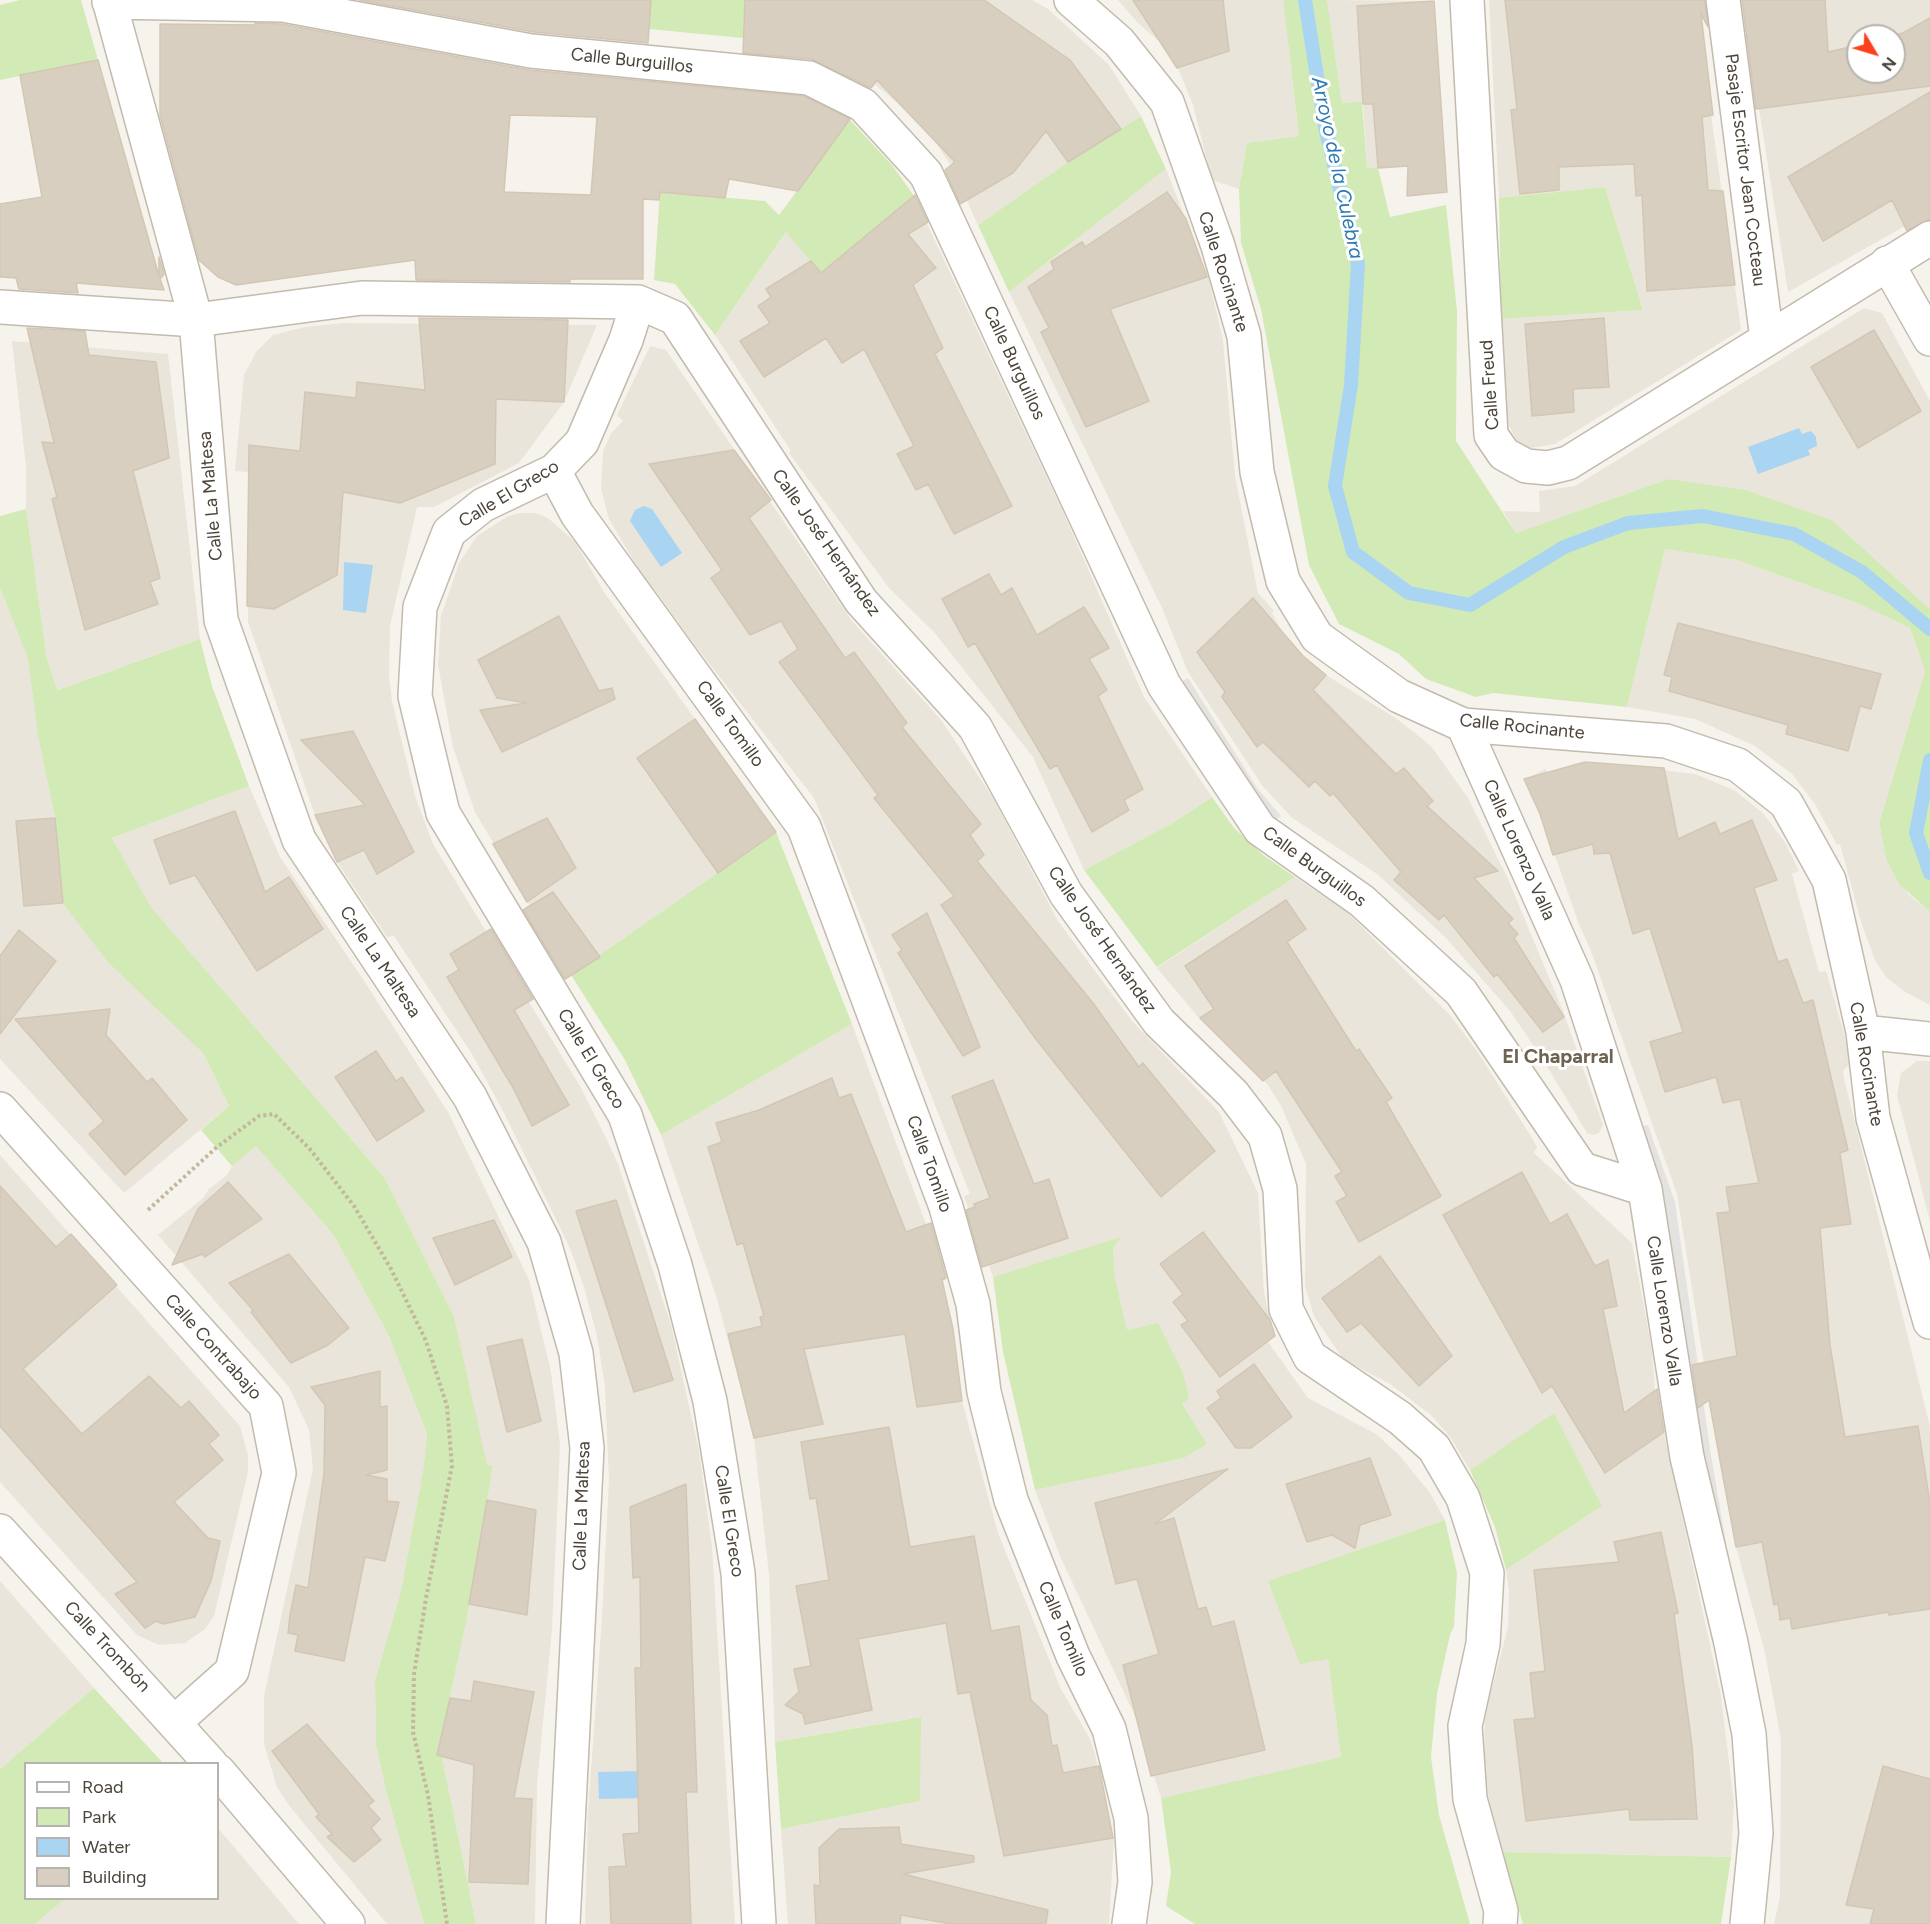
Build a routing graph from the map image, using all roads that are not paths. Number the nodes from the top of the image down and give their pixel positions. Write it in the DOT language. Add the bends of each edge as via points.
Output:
graph roads {
  1 [pos="1071,0"];
  2 [pos="1467,0"];
  3 [pos="1724,0"];
  4 [pos="109,1"];
  5 [pos="1930,238"];
  6 [pos="1887,263"];
  7 [pos="638,302"];
  8 [pos="0,307"];
  9 [pos="196,320"];
  10 [pos="1767,339"];
  11 [pos="1930,339"];
  12 [pos="554,471"];
  13 [pos="1462,725"];
  14 [pos="1863,1032"];
  15 [pos="1930,1039"];
  16 [pos="0,1109"];
  17 [pos="1645,1189"];
  18 [pos="1930,1322"];
  19 [pos="0,1531"];
  20 [pos="176,1721"];
  21 [pos="210,1762"];
  22 [pos="219,1772"];
  23 [pos="348,1924"];
  24 [pos="563,1924"];
  25 [pos="759,1924"];
  26 [pos="1129,1924"];
  27 [pos="1500,1924"];
  28 [pos="1747,1924"];
  1 -- 13 [label="street, Calle Rocinante" via="1119,42 1167,102 1218,246 1244,336 1257,472 1283,581 1317,637 1399,696"];
  2 -- 10 [label="street, Calle Freud" via="1491,435 1504,454 1526,466 1548,468 1568,463"];
  3 -- 10 [label="street, Pasaje Escritor Jean Cocteau"];
  4 -- 9 [label="street, Calle La Maltesa"];
  4 -- 17 [label="street, Calle Burguillos" via="283,4 531,51 809,78 863,105 926,174 1164,685 1260,829 1362,901 1461,992 1582,1169"];
  5 -- 6 [label="street, Calle Freud"];
  6 -- 10 [label="street, Calle Freud"];
  6 -- 11 [label="street"];
  7 -- 9 [label="street, Calle José Hernández" via="363,298"];
  7 -- 12 [label="street, Calle El Greco" via="582,442"];
  7 -- 27 [label="street, Calle José Hernández" via="675,318 861,601 975,727 1066,894 1159,1022 1233,1094 1265,1136 1280,1189 1286,1309 1310,1357 1400,1418 1434,1448 1463,1498 1487,1573 1483,1644 1465,1726 1470,1799 1501,1911"];
  8 -- 9 [label="street, Calle José Hernández"];
  9 -- 24 [label="street, Calle La Maltesa" via="221,620 299,840 470,1097 544,1242 576,1353 586,1448"];
  12 -- 25 [label="street, Calle El Greco" via="483,506 449,532 420,607 416,696 443,813 625,1115 675,1265 710,1401 738,1573"];
  12 -- 26 [label="street, Calle Tomillo" via="577,514 804,827 946,1207 973,1304 984,1392 1011,1500 1073,1656 1109,1729 1131,1818 1134,1882"];
  13 -- 14 [label="street, Calle Rocinante" via="1665,741 1738,765 1786,803 1829,880"];
  13 -- 17 [label="street, Calle Lorenzo Valla" via="1577,980"];
  14 -- 15 [label="street"];
  14 -- 18 [label="street, Calle Rocinante" via="1873,1118"];
  16 -- 20 [label="street, Calle Contrabajo" via="266,1406 279,1473 232,1671"];
  17 -- 28 [label="street, Calle Lorenzo Valla" via="1687,1457 1749,1734 1756,1833"];
  19 -- 20 [label="street, Calle Trombón"];
  20 -- 21 [label="street, Calle Trombón"];
  22 -- 23 [label="street"];
}
